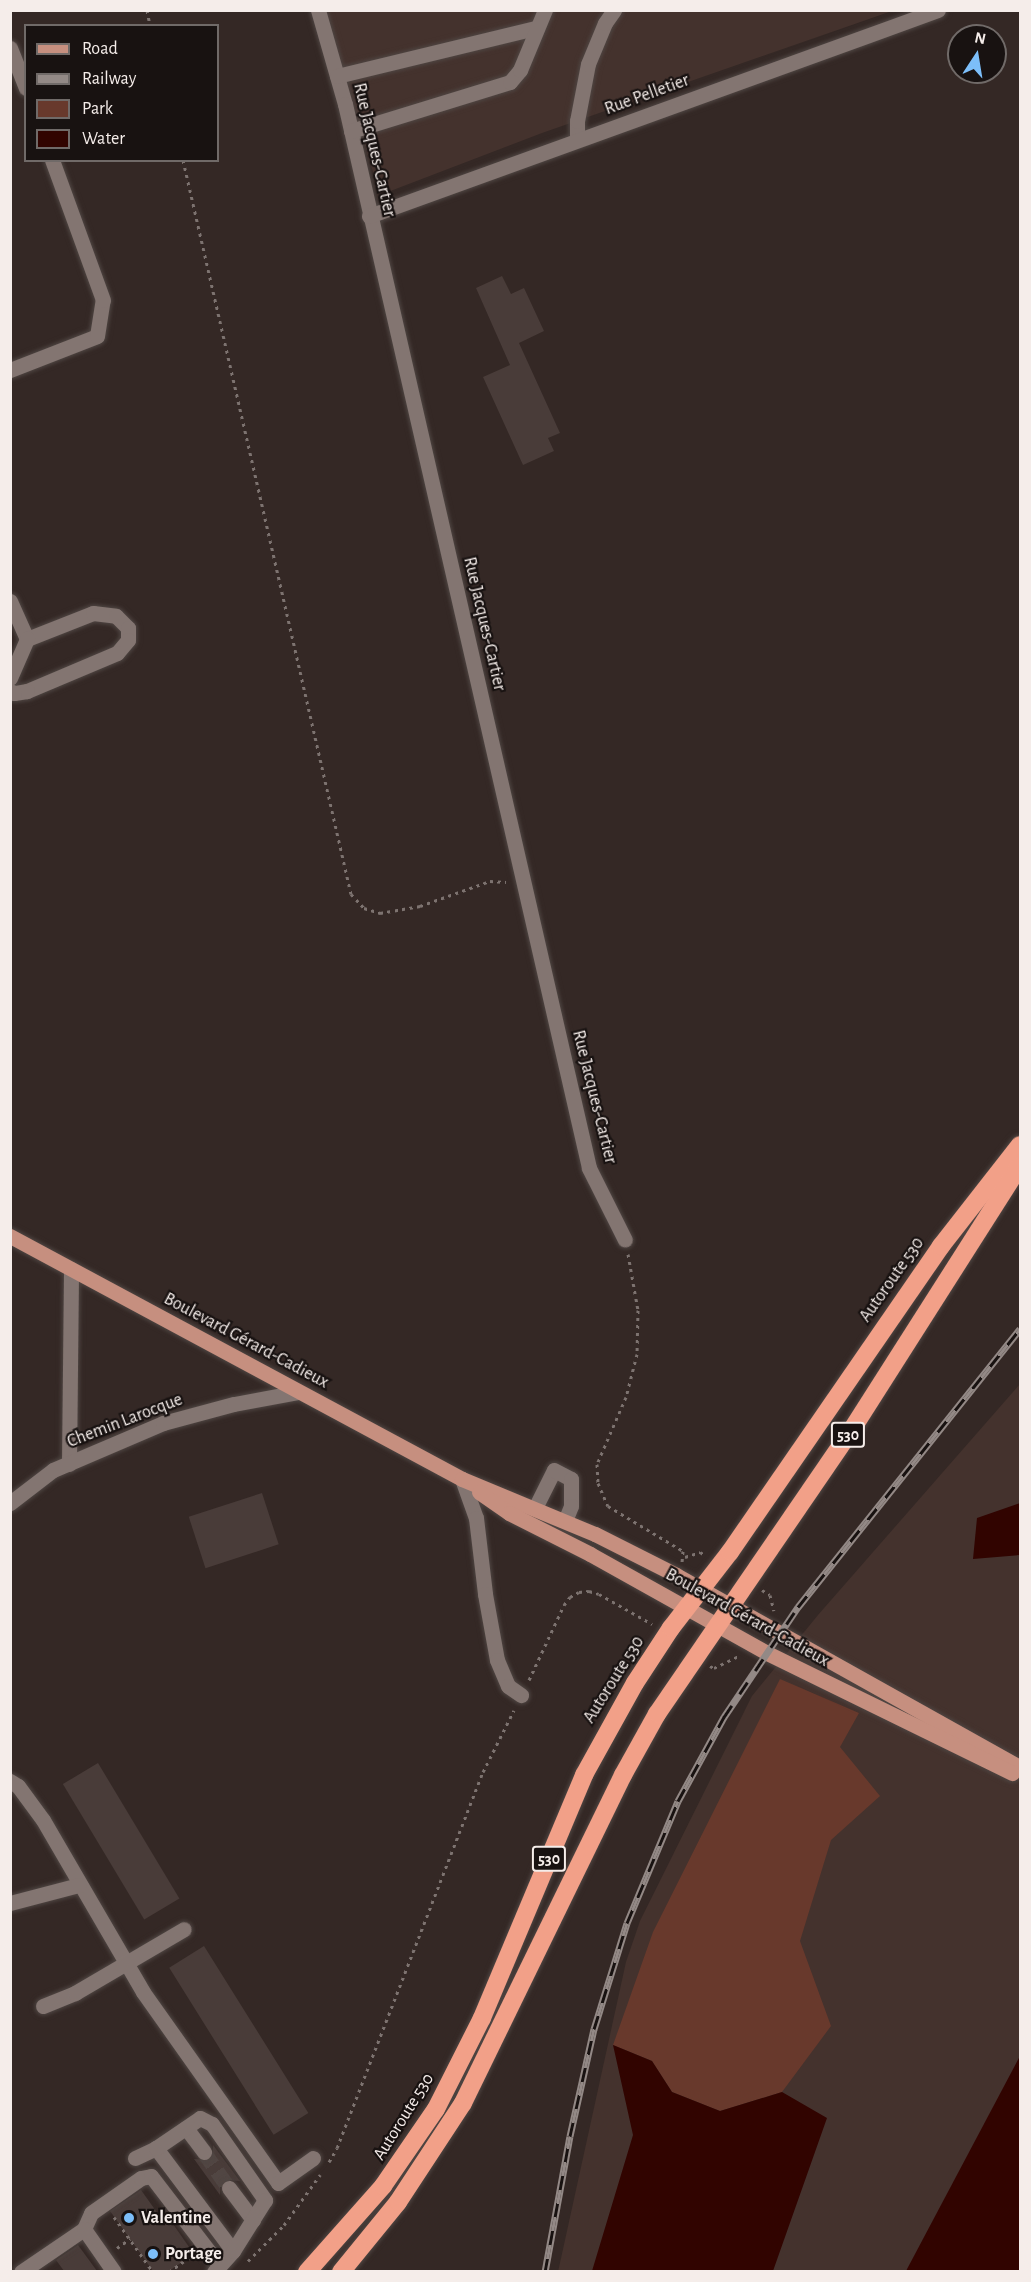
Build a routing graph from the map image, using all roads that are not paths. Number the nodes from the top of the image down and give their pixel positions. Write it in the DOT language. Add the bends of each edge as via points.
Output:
graph roads {
  1 [pos="318,10"];
  2 [pos="531,10"];
  3 [pos="545,10"];
  4 [pos="614,10"];
  5 [pos="938,10"];
  6 [pos="536,28"];
  7 [pos="10,48"];
  8 [pos="337,76"];
  9 [pos="24,83"];
  10 [pos="351,131"];
  11 [pos="577,140"];
  12 [pos="53,162"];
  13 [pos="369,216"];
  14 [pos="10,370"];
  15 [pos="10,600"];
  16 [pos="27,639"];
  17 [pos="10,678"];
  18 [pos="10,691"];
  19 [pos="1020,1145"];
  20 [pos="1020,1166"];
  21 [pos="10,1236"];
  22 [pos="625,1240"];
  23 [pos="71,1269"];
  24 [pos="300,1392"];
  25 [pos="69,1464"];
  26 [pos="462,1479"];
  27 [pos="10,1503"];
  28 [pos="535,1508"];
  29 [pos="565,1521"];
  30 [pos="701,1589"];
  31 [pos="731,1606"];
  32 [pos="687,1607"];
  33 [pos="718,1625"];
  34 [pos="521,1695"];
  35 [pos="1020,1767"];
  36 [pos="1020,1777"];
  37 [pos="10,1781"];
  38 [pos="79,1885"];
  39 [pos="10,1903"];
  40 [pos="184,1929"];
  41 [pos="126,1965"];
  42 [pos="43,2006"];
  43 [pos="186,2128"];
  44 [pos="156,2148"];
  45 [pos="204,2152"];
  46 [pos="135,2158"];
  47 [pos="313,2158"];
  48 [pos="229,2188"];
  49 [pos="253,2220"];
  50 [pos="84,2229"];
  51 [pos="233,2251"];
  52 [pos="40,2266"];
  53 [pos="106,2269"];
  54 [pos="217,2269"];
  55 [pos="21,2271"];
  56 [pos="307,2271"];
  57 [pos="341,2271"];
  1 -- 8 [label="street, Rue Jacques-Cartier"];
  2 -- 6 [label="street"];
  3 -- 6 [label="street"];
  4 -- 11 [label="street" via="588,64"];
  5 -- 11 [label="street, Rue Pelletier"];
  6 -- 8 [label="street"];
  6 -- 10 [label="street" via="520,70 510,82"];
  7 -- 9 [label="street"];
  8 -- 10 [label="street, Rue Jacques-Cartier"];
  10 -- 13 [label="street, Rue Jacques-Cartier"];
  11 -- 13 [label="street, Rue Pelletier"];
  12 -- 14 [label="street" via="103,300 97,336"];
  13 -- 22 [label="street, Rue Jacques-Cartier" via="589,1168"];
  15 -- 16 [label="street"];
  16 -- 17 [label="street"];
  16 -- 18 [label="street" via="93,613 116,616 128,628 128,640 117,653 27,691"];
  19 -- 30 [label="highway, Autoroute 530 / 530" via="941,1246"];
  20 -- 31 [label="highway, 530" via="874,1396"];
  21 -- 23 [label="main road, Boulevard Gérard-Cadieux"];
  23 -- 24 [label="main road, Boulevard Gérard-Cadieux"];
  23 -- 25 [label="street"];
  24 -- 25 [label="street, Chemin Larocque" via="163,1423"];
  24 -- 26 [label="main road, Boulevard Gérard-Cadieux"];
  25 -- 27 [label="street, Chemin Larocque" via="53,1470"];
  26 -- 28 [label="main road, Boulevard Gérard-Cadieux"];
  26 -- 32 [label="main road, Boulevard Gérard-Cadieux" via="509,1513"];
  26 -- 34 [label="street" via="476,1518 497,1660 508,1686"];
  28 -- 29 [label="main road, Boulevard Gérard-Cadieux"];
  28 -- 29 [label="street" via="554,1470 571,1479 571,1506"];
  29 -- 30 [label="main road, Boulevard Gérard-Cadieux"];
  30 -- 31 [label="main road, Boulevard Gérard-Cadieux"];
  30 -- 32 [label="highway, Autoroute 530 / 530"];
  31 -- 33 [label="highway, 530"];
  31 -- 35 [label="main road, Boulevard Gérard-Cadieux"];
  32 -- 33 [label="main road, Boulevard Gérard-Cadieux"];
  32 -- 56 [label="highway, Autoroute 530 / 530" via="635,1683 592,1758 482,2018 436,2109 383,2186"];
  33 -- 36 [label="main road, Boulevard Gérard-Cadieux" via="844,1692"];
  33 -- 57 [label="highway, 530" via="663,1705 623,1775 515,2001 446,2131 385,2220"];
  37 -- 38 [label="street" via="43,1820"];
  38 -- 39 [label="street"];
  38 -- 41 [label="street"];
  40 -- 41 [label="street"];
  41 -- 42 [label="street"];
  41 -- 47 [label="street" via="278,2183"];
  43 -- 44 [label="street"];
  43 -- 45 [label="street"];
  43 -- 49 [label="street" via="200,2118 212,2124 265,2200"];
  44 -- 46 [label="street"];
  44 -- 51 [label="street"];
  48 -- 49 [label="street"];
  49 -- 51 [label="street"];
  50 -- 52 [label="street"];
  50 -- 53 [label="street"];
  50 -- 54 [label="street" via="91,2213 141,2178 151,2176"];
  51 -- 54 [label="street"];
  52 -- 55 [label="street"];
}
